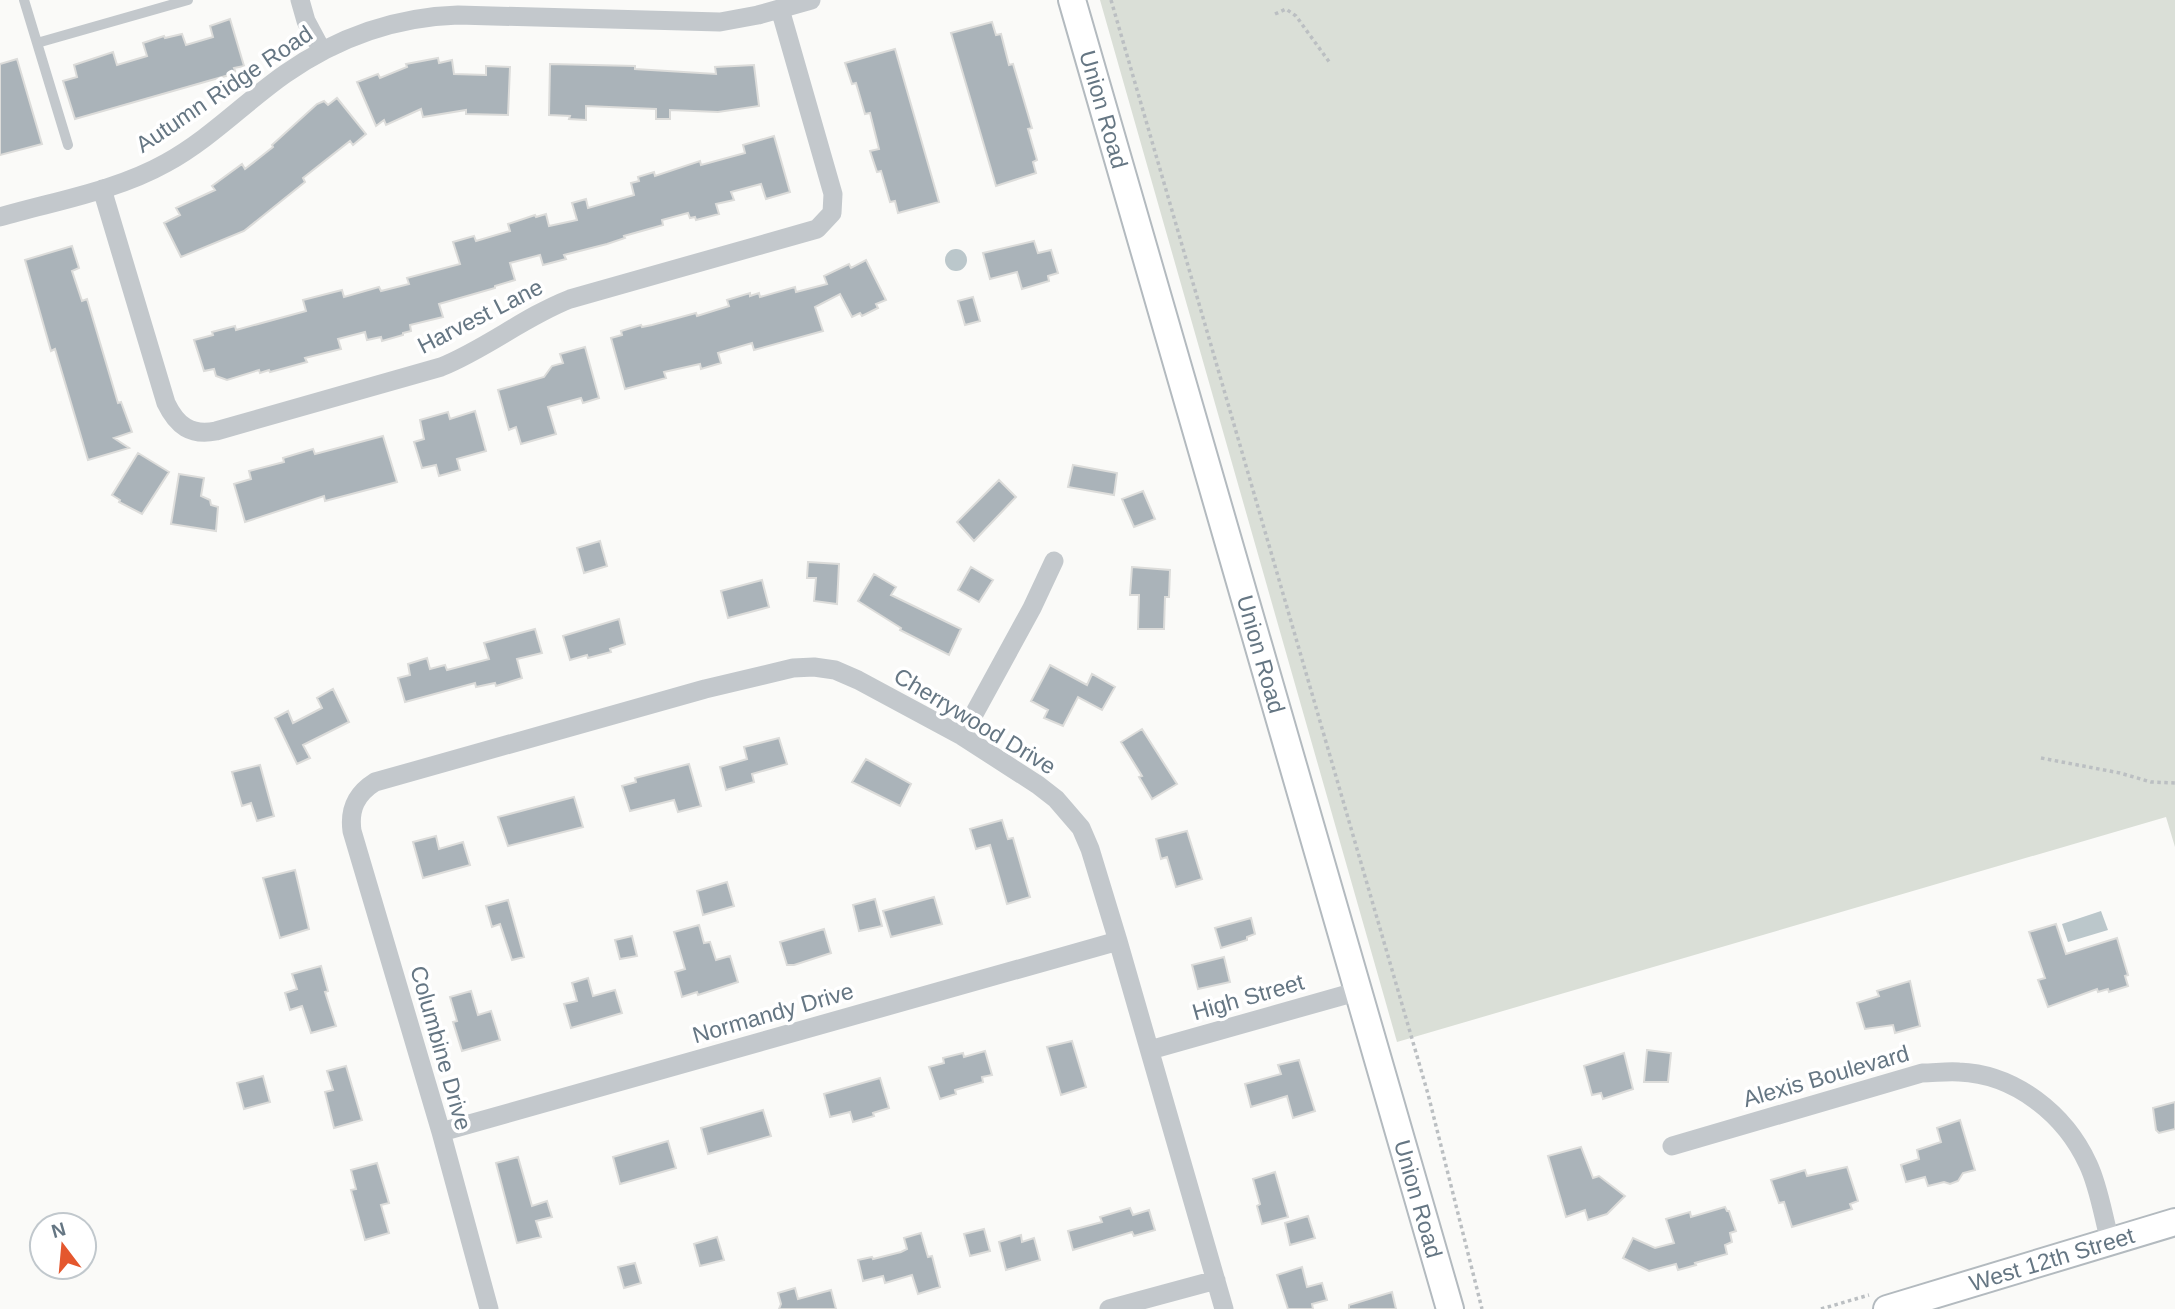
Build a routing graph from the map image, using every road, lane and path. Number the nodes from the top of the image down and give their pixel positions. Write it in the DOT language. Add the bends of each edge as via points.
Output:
graph roads {
  1 [pos="24,0"];
  2 [pos="188,0"];
  3 [pos="300,0"];
  4 [pos="811,0"];
  5 [pos="1072,0"];
  6 [pos="1111,0"];
  7 [pos="780,9"];
  8 [pos="1275,14"];
  9 [pos="37,43"];
  10 [pos="322,51"];
  11 [pos="1330,63"];
  12 [pos="68,145"];
  13 [pos="103,189"];
  14 [pos="0,217"];
  15 [pos="1054,561"];
  16 [pos="962,736"];
  17 [pos="2041,758"];
  18 [pos="2175,783"];
  19 [pos="355,802"];
  20 [pos="1118,941"];
  21 [pos="1359,991"];
  22 [pos="1150,1050"];
  23 [pos="441,1132"];
  24 [pos="1672,1146"];
  25 [pos="2175,1222"];
  26 [pos="2110,1241"];
  27 [pos="1216,1280"];
  28 [pos="489,1309"];
  29 [pos="1109,1309"];
  30 [pos="1224,1309"];
  31 [pos="1450,1309"];
  32 [pos="1482,1309"];
  33 [pos="1887,1309"];
  1 -- 9 [label="lane"];
  2 -- 9 [label="lane"];
  3 -- 10 [label="street"];
  4 -- 7 [label="street, Autumn Ridge Road"];
  5 -- 21 [label="main road, Union Road"];
  6 -- 32 [label="path" via="1428,1094"];
  7 -- 10 [label="street, Autumn Ridge Road" via="720,22 435,16 369,29"];
  7 -- 13 [label="street, Harvest Lane" via="833,194 832,213 817,229 570,299 441,367 216,431 204,434 185,428 166,403"];
  8 -- 11 [label="path" via="1286,9 1296,16"];
  9 -- 12 [label="lane"];
  10 -- 13 [label="street, Autumn Ridge Road" via="170,161"];
  13 -- 14 [label="street, Autumn Ridge Road"];
  15 -- 16 [label="street"];
  16 -- 19 [label="street, Cherrywood Drive" via="835,670 793,668 375,782"];
  16 -- 20 [label="street, Cherrywood Drive" via="1038,785 1081,828"];
  17 -- 18 [label="path"];
  19 -- 23 [label="street, Columbine Drive" via="352,831"];
  20 -- 22 [label="street, Cherrywood Drive"];
  20 -- 23 [label="street, Normandy Drive"];
  21 -- 22 [label="street, High Street"];
  21 -- 31 [label="main road, Union Road"];
  22 -- 27 [label="street, Cherrywood Drive"];
  23 -- 28 [label="street, Columbine Drive"];
  24 -- 26 [label="street, Alexis Boulevard" via="1922,1073 1972,1074 2003,1081 2038,1100 2069,1131 2089,1164"];
  25 -- 26 [label="main road, West 12th Street"];
  26 -- 33 [label="main road, West 12th Street"];
  27 -- 29 [label="street"];
  27 -- 30 [label="street, Cherrywood Drive"];
}
